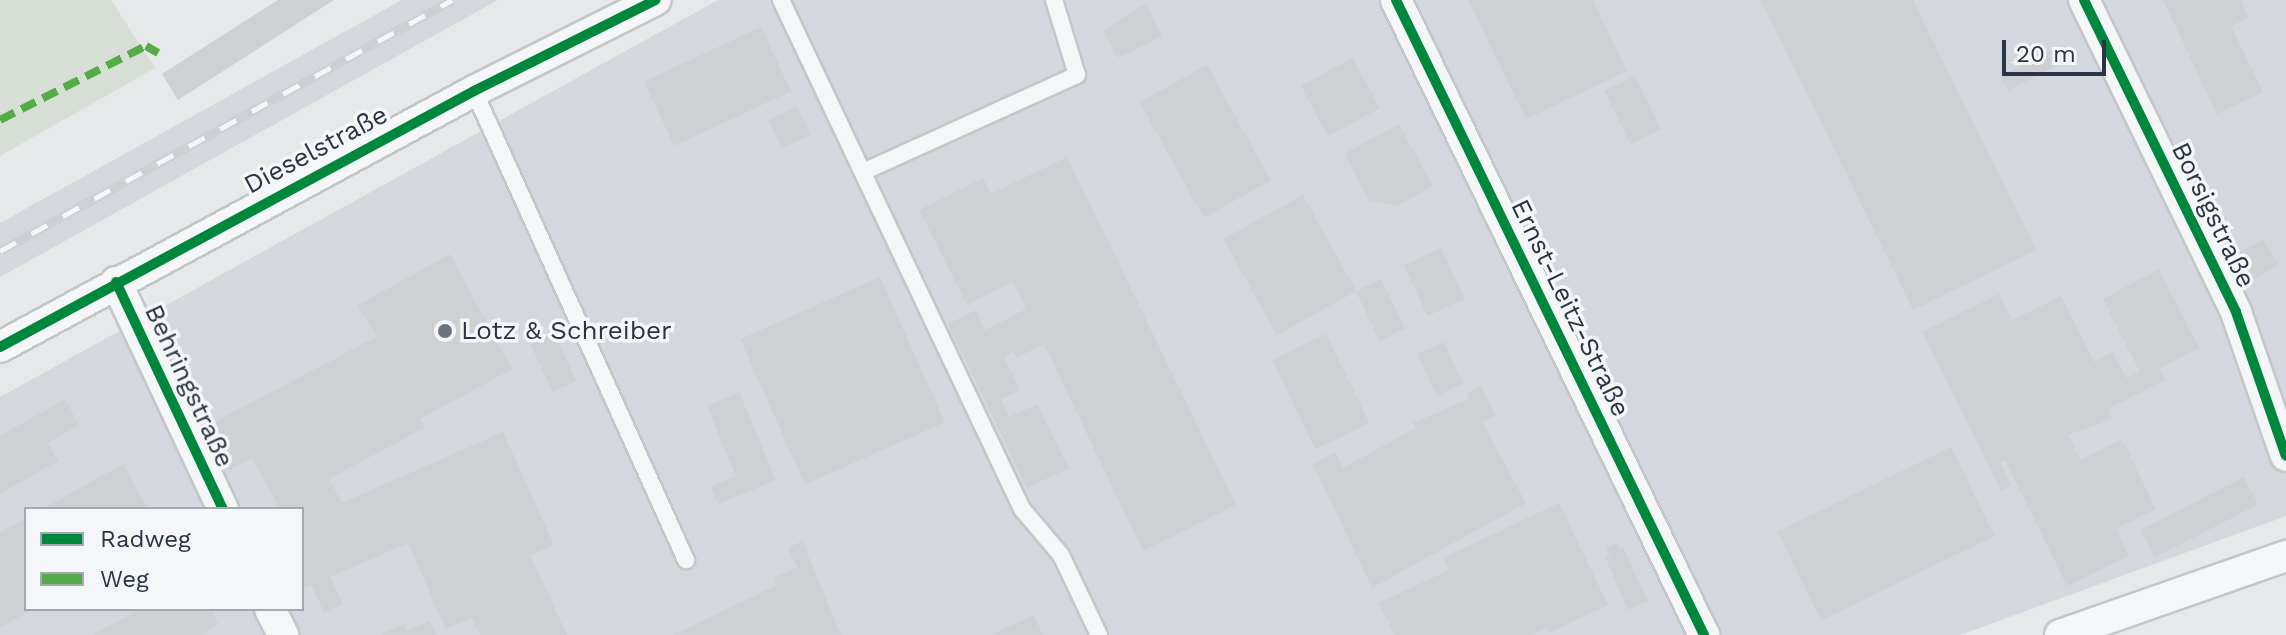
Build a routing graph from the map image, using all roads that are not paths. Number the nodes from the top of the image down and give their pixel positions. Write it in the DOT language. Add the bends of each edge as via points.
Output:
graph roads {
  1 [pos="656,0"];
  2 [pos="781,0"];
  3 [pos="1054,0"];
  4 [pos="1396,0"];
  5 [pos="2084,0"];
  6 [pos="474,91"];
  7 [pos="863,172"];
  8 [pos="116,282"];
  9 [pos="0,347"];
  10 [pos="2286,456"];
  11 [pos="222,507"];
  12 [pos="2286,556"];
  13 [pos="686,560"];
  14 [pos="271,611"];
  15 [pos="283,635"];
  16 [pos="1099,635"];
  17 [pos="1704,635"];
  18 [pos="2060,635"];
  1 -- 6 [label="street, Dieselstraße"];
  2 -- 7 [label="lane"];
  3 -- 7 [label="lane" via="1077,75"];
  4 -- 17 [label="street, Ernst-Leitz-Straße"];
  5 -- 10 [label="street, Borsigstraße" via="2236,312"];
  6 -- 8 [label="street, Dieselstraße"];
  6 -- 13 [label="lane"];
  7 -- 16 [label="lane" via="1022,509 1061,555"];
  8 -- 9 [label="street, Dieselstraße"];
  8 -- 11 [label="street, Behringstraße"];
  12 -- 18 [label="street"];
  14 -- 15 [label="street"];
}
